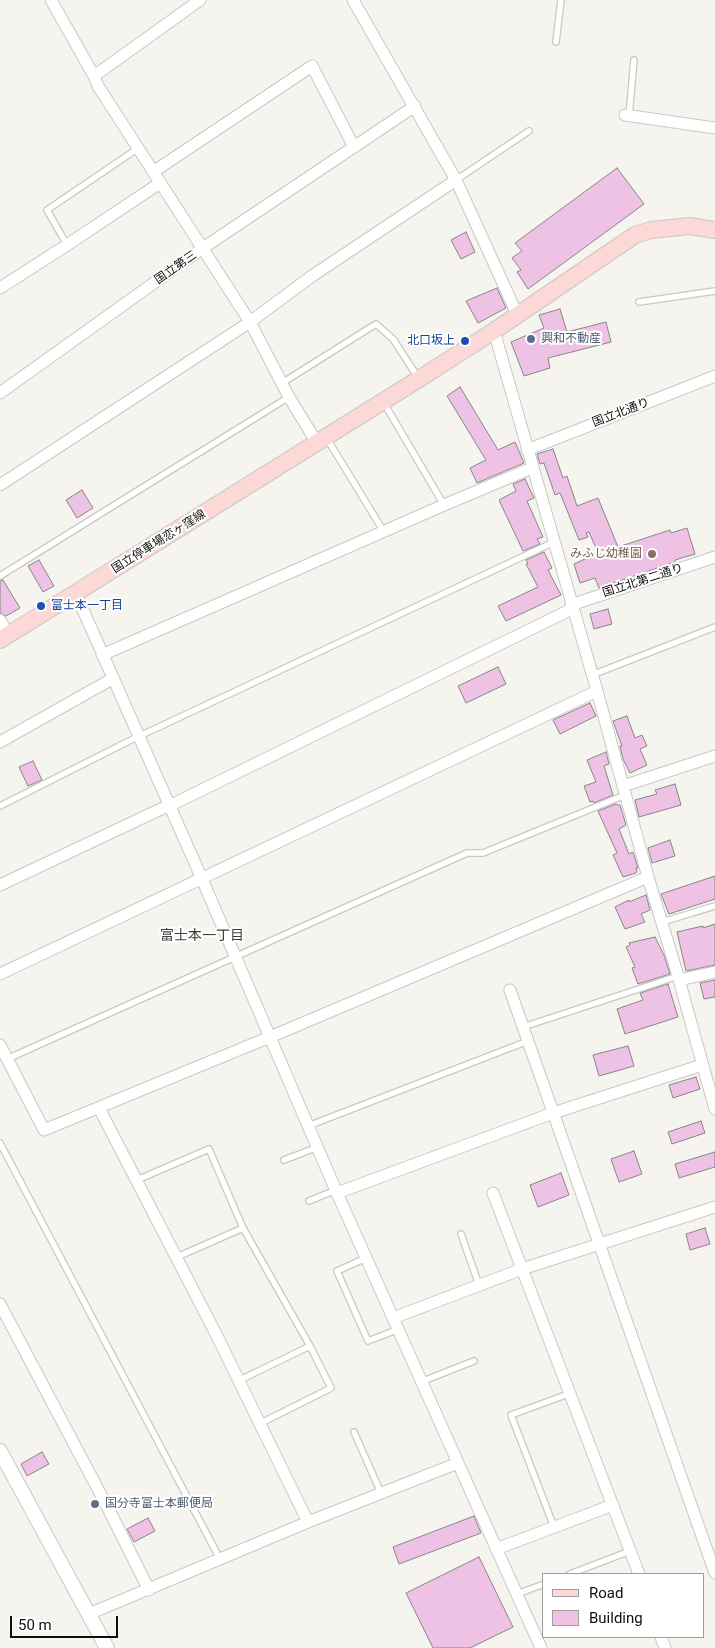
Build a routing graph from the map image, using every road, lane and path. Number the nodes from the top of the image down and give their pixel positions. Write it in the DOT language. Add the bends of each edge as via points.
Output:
graph roads {
  1 [pos="51,0"];
  2 [pos="200,0"];
  3 [pos="353,0"];
  4 [pos="561,0"];
  5 [pos="556,42"];
  6 [pos="634,60"];
  7 [pos="94,76"];
  8 [pos="415,106"];
  9 [pos="627,115"];
  10 [pos="715,128"];
  11 [pos="529,131"];
  12 [pos="354,148"];
  13 [pos="137,149"];
  14 [pos="153,172"];
  15 [pos="456,180"];
  16 [pos="160,183"];
  17 [pos="715,230"];
  18 [pos="67,246"];
  19 [pos="203,248"];
  20 [pos="0,288"];
  21 [pos="715,291"];
  22 [pos="639,302"];
  23 [pos="517,314"];
  24 [pos="250,322"];
  25 [pos="494,331"];
  26 [pos="715,376"];
  27 [pos="419,380"];
  28 [pos="282,383"];
  29 [pos="0,393"];
  30 [pos="289,397"];
  31 [pos="384,402"];
  32 [pos="322,440"];
  33 [pos="527,450"];
  34 [pos="532,468"];
  35 [pos="0,484"];
  36 [pos="444,505"];
  37 [pos="384,532"];
  38 [pos="554,542"];
  39 [pos="715,558"];
  40 [pos="0,576"];
  41 [pos="76,594"];
  42 [pos="572,607"];
  43 [pos="0,620"];
  44 [pos="715,627"];
  45 [pos="4,637"];
  46 [pos="102,655"];
  47 [pos="592,675"];
  48 [pos="112,679"];
  49 [pos="597,691"];
  50 [pos="139,737"];
  51 [pos="0,742"];
  52 [pos="715,756"];
  53 [pos="624,791"];
  54 [pos="0,806"];
  55 [pos="169,806"];
  56 [pos="648,877"];
  57 [pos="202,879"];
  58 [pos="0,885"];
  59 [pos="715,906"];
  60 [pos="662,922"];
  61 [pos="235,957"];
  62 [pos="715,972"];
  63 [pos="0,974"];
  64 [pos="678,978"];
  65 [pos="510,990"];
  66 [pos="523,1027"];
  67 [pos="270,1037"];
  68 [pos="528,1041"];
  69 [pos="0,1045"];
  70 [pos="7,1059"];
  71 [pos="702,1065"];
  72 [pos="712,1086"];
  73 [pos="99,1108"];
  74 [pos="715,1109"];
  75 [pos="553,1113"];
  76 [pos="308,1126"];
  77 [pos="0,1144"];
  78 [pos="318,1148"];
  79 [pos="284,1160"];
  80 [pos="137,1180"];
  81 [pos="336,1191"];
  82 [pos="493,1193"];
  83 [pos="309,1201"];
  84 [pos="715,1207"];
  85 [pos="243,1228"];
  86 [pos="461,1234"];
  87 [pos="599,1246"];
  88 [pos="177,1257"];
  89 [pos="366,1258"];
  90 [pos="522,1269"];
  91 [pos="479,1285"];
  92 [pos="0,1304"];
  93 [pos="393,1318"];
  94 [pos="4,1321"];
  95 [pos="399,1329"];
  96 [pos="310,1346"];
  97 [pos="474,1362"];
  98 [pos="238,1381"];
  99 [pos="423,1381"];
  100 [pos="570,1393"];
  101 [pos="259,1424"];
  102 [pos="354,1432"];
  103 [pos="0,1451"];
  104 [pos="458,1463"];
  105 [pos="381,1493"];
  106 [pos="613,1505"];
  107 [pos="308,1522"];
  108 [pos="554,1527"];
  109 [pos="496,1549"];
  110 [pos="630,1551"];
  111 [pos="220,1560"];
  112 [pos="573,1573"];
  113 [pos="639,1573"];
  114 [pos="715,1573"];
  115 [pos="542,1585"];
  116 [pos="149,1590"];
  117 [pos="517,1594"];
  118 [pos="89,1614"];
  119 [pos="541,1641"];
  120 [pos="107,1648"];
  1 -- 7 [label="street"];
  2 -- 7 [label="street"];
  3 -- 8 [label="street"];
  4 -- 5 [label="lane"];
  6 -- 9 [label="lane"];
  7 -- 13 [label="street"];
  8 -- 12 [label="street, 国立第三"];
  8 -- 15 [label="street"];
  9 -- 10 [label="street"];
  11 -- 15 [label="lane"];
  12 -- 14 [label="street" via="312,66"];
  12 -- 19 [label="street, 国立第三"];
  13 -- 14 [label="street"];
  13 -- 18 [label="lane" via="47,210"];
  14 -- 16 [label="street"];
  15 -- 23 [label="street"];
  15 -- 24 [label="street" via="312,276"];
  16 -- 18 [label="street"];
  16 -- 19 [label="street"];
  17 -- 23 [label="main road, 国立停車場恋ヶ窪線" via="690,226 650,230 635,235"];
  18 -- 20 [label="street"];
  19 -- 24 [label="street"];
  19 -- 29 [label="street, 国立第三"];
  21 -- 22 [label="lane"];
  23 -- 25 [label="main road, 国立停車場恋ヶ窪線"];
  24 -- 28 [label="street"];
  24 -- 35 [label="street"];
  25 -- 27 [label="main road, 国立停車場恋ヶ窪線"];
  25 -- 33 [label="street"];
  26 -- 33 [label="street, 国立北通り"];
  27 -- 28 [label="lane" via="394,339 376,324"];
  27 -- 31 [label="main road, 国立停車場恋ヶ窪線"];
  28 -- 30 [label="street"];
  30 -- 32 [label="street"];
  30 -- 40 [label="lane"];
  31 -- 32 [label="main road, 国立停車場恋ヶ窪線"];
  31 -- 36 [label="lane"];
  32 -- 37 [label="lane"];
  32 -- 41 [label="main road, 国立停車場恋ヶ窪線"];
  33 -- 34 [label="street"];
  34 -- 36 [label="street"];
  34 -- 38 [label="street"];
  36 -- 37 [label="street"];
  37 -- 46 [label="street"];
  38 -- 42 [label="street"];
  38 -- 50 [label="lane"];
  39 -- 42 [label="street, 国立北第二通り"];
  41 -- 45 [label="main road, 国立停車場恋ヶ窪線"];
  41 -- 46 [label="street"];
  42 -- 47 [label="street"];
  42 -- 55 [label="street, 国立北第二通り"];
  43 -- 45 [label="street"];
  44 -- 47 [label="lane"];
  46 -- 48 [label="street"];
  47 -- 49 [label="street"];
  48 -- 50 [label="street"];
  48 -- 51 [label="street"];
  49 -- 53 [label="street"];
  49 -- 57 [label="street"];
  50 -- 54 [label="lane"];
  50 -- 55 [label="street"];
  52 -- 53 [label="street"];
  53 -- 56 [label="street"];
  53 -- 61 [label="lane" via="483,853 467,853"];
  55 -- 57 [label="street"];
  55 -- 58 [label="street, 国立北第二通り"];
  56 -- 60 [label="street"];
  56 -- 67 [label="street"];
  57 -- 61 [label="street"];
  57 -- 63 [label="street"];
  59 -- 60 [label="lane"];
  60 -- 64 [label="street"];
  61 -- 67 [label="street"];
  61 -- 70 [label="lane"];
  62 -- 64 [label="street"];
  64 -- 66 [label="lane"];
  64 -- 71 [label="street"];
  65 -- 66 [label="street"];
  66 -- 68 [label="street"];
  67 -- 73 [label="street"];
  67 -- 76 [label="street"];
  68 -- 75 [label="street"];
  68 -- 76 [label="lane"];
  69 -- 70 [label="street"];
  70 -- 73 [label="street" via="44,1130"];
  71 -- 72 [label="street"];
  71 -- 75 [label="street"];
  72 -- 74 [label="street"];
  73 -- 80 [label="street"];
  75 -- 81 [label="street"];
  75 -- 87 [label="street"];
  76 -- 78 [label="street"];
  77 -- 111 [label="lane"];
  78 -- 79 [label="lane"];
  78 -- 81 [label="street"];
  80 -- 85 [label="lane" via="209,1149"];
  80 -- 88 [label="street"];
  81 -- 83 [label="lane"];
  81 -- 89 [label="street"];
  82 -- 90 [label="street"];
  84 -- 87 [label="street"];
  85 -- 88 [label="lane"];
  85 -- 96 [label="lane"];
  86 -- 91 [label="lane"];
  87 -- 90 [label="street"];
  87 -- 114 [label="street"];
  88 -- 98 [label="street"];
  89 -- 93 [label="street"];
  89 -- 95 [label="lane" via="337,1271 368,1341"];
  90 -- 91 [label="street"];
  90 -- 100 [label="street"];
  91 -- 93 [label="street"];
  92 -- 94 [label="street"];
  93 -- 95 [label="street"];
  94 -- 116 [label="street" via="109,1510"];
  95 -- 99 [label="street"];
  96 -- 98 [label="lane"];
  96 -- 101 [label="lane" via="331,1388"];
  97 -- 99 [label="lane"];
  98 -- 101 [label="street"];
  99 -- 104 [label="street"];
  100 -- 106 [label="street"];
  100 -- 108 [label="lane" via="511,1415"];
  101 -- 107 [label="street"];
  102 -- 105 [label="lane"];
  103 -- 118 [label="street"];
  104 -- 105 [label="street"];
  104 -- 109 [label="street"];
  105 -- 107 [label="street"];
  106 -- 108 [label="street"];
  106 -- 110 [label="street"];
  107 -- 111 [label="street"];
  108 -- 109 [label="street"];
  109 -- 117 [label="street"];
  110 -- 112 [label="lane"];
  110 -- 113 [label="street"];
  111 -- 116 [label="street"];
  115 -- 117 [label="lane"];
  116 -- 118 [label="street"];
  117 -- 119 [label="street"];
  118 -- 120 [label="street"];
}
